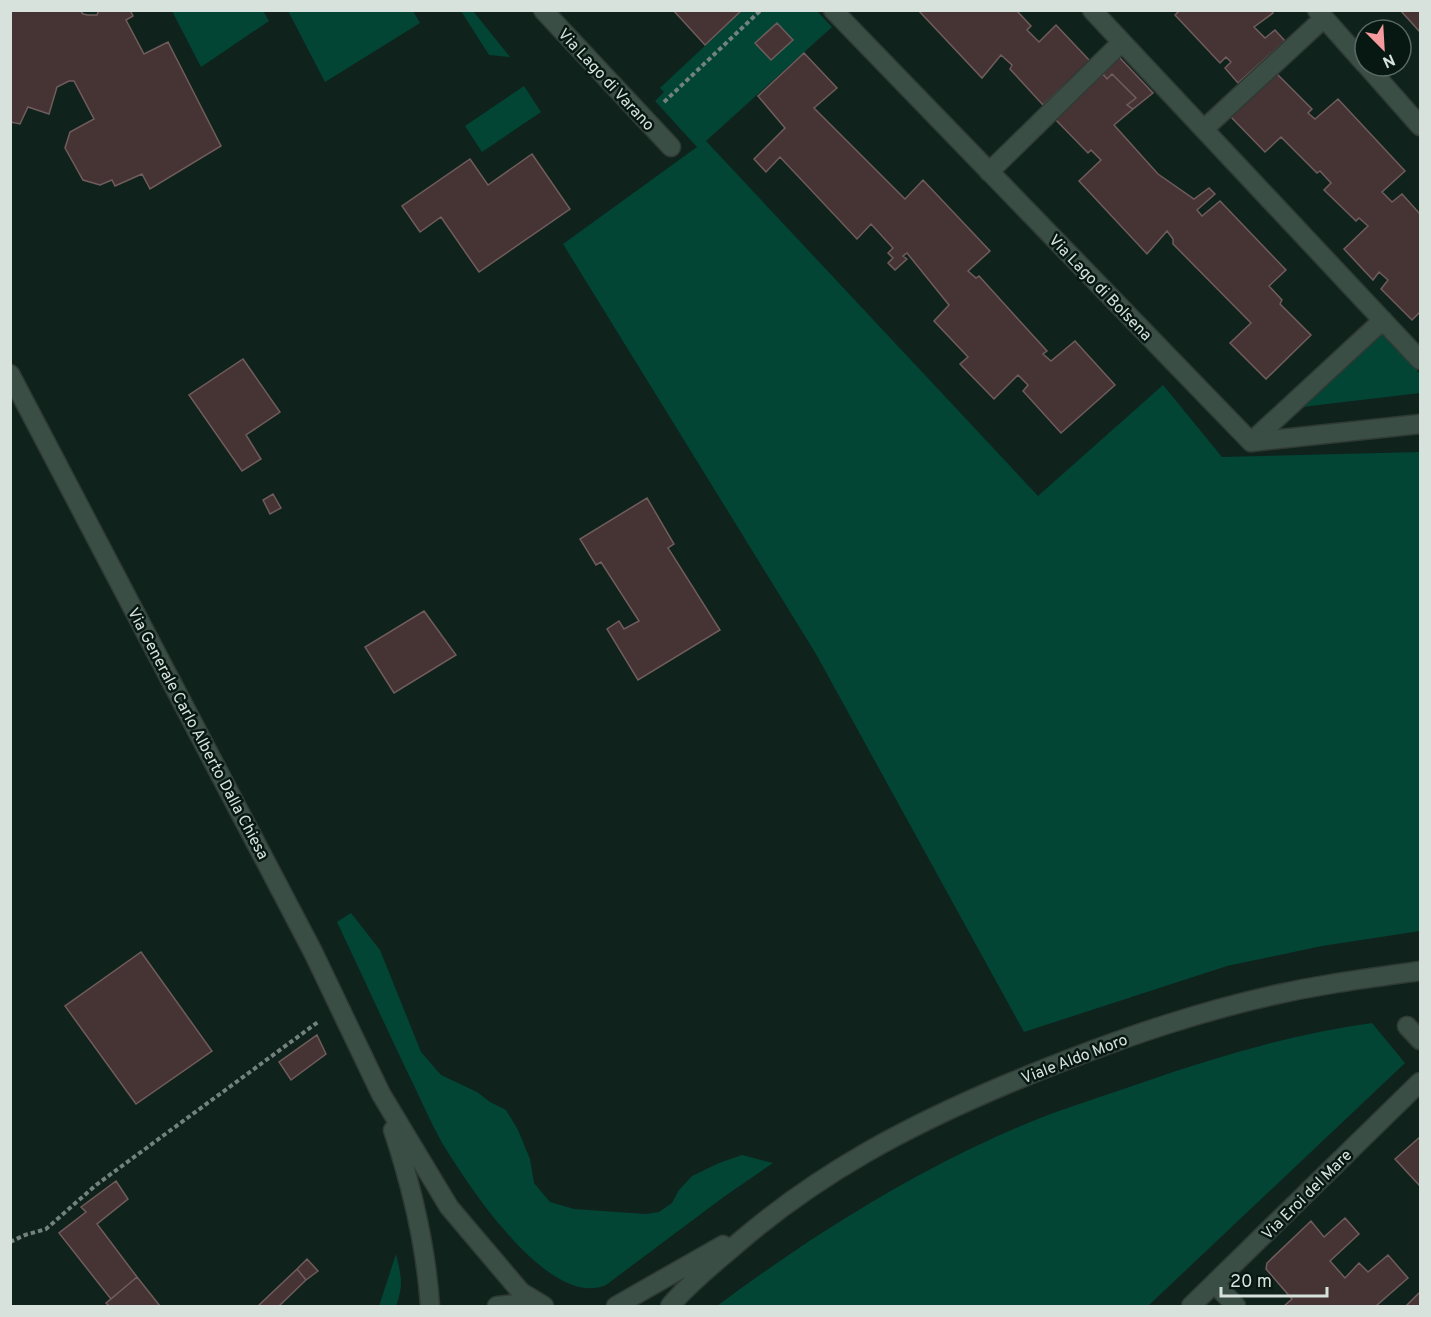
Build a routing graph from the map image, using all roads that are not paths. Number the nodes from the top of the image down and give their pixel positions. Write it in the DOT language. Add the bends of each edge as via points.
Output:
graph roads {
  1 [pos="543,10"];
  2 [pos="833,10"];
  3 [pos="1092,10"];
  4 [pos="1320,14"];
  5 [pos="1122,42"];
  6 [pos="1353,51"];
  7 [pos="1378,78"];
  8 [pos="1420,126"];
  9 [pos="1204,129"];
  10 [pos="671,147"];
  11 [pos="989,172"];
  12 [pos="1383,320"];
  13 [pos="1420,360"];
  14 [pos="10,374"];
  15 [pos="1420,424"];
  16 [pos="1251,442"];
  17 [pos="1420,971"];
  18 [pos="1407,1026"];
  19 [pos="1420,1040"];
  20 [pos="1420,1082"];
  21 [pos="381,1094"];
  22 [pos="759,1225"];
  23 [pos="1215,1284"];
  24 [pos="430,1306"];
  25 [pos="497,1306"];
  26 [pos="536,1306"];
  27 [pos="544,1306"];
  28 [pos="616,1306"];
  29 [pos="670,1306"];
  30 [pos="1191,1306"];
  31 [pos="1236,1306"];
  1 -- 10 [label="street, Via Lago di Varano"];
  2 -- 11 [label="street, Via Lago di Bolsena"];
  3 -- 5 [label="street"];
  4 -- 6 [label="street"];
  4 -- 9 [label="street"];
  5 -- 9 [label="street"];
  5 -- 11 [label="street"];
  7 -- 8 [label="street"];
  9 -- 12 [label="street"];
  11 -- 16 [label="street, Via Lago di Bolsena"];
  12 -- 13 [label="street"];
  12 -- 16 [label="street"];
  14 -- 21 [label="street, Via Generale Carlo Alberto Dalla Chiesa" via="314,952"];
  15 -- 16 [label="street"];
  17 -- 22 [label="street, Viale Aldo Moro" via="1329,984 1227,1007 1145,1031 1056,1064 878,1144"];
  18 -- 19 [label="street"];
  20 -- 23 [label="street, Via Eroi del Mare"];
  21 -- 24 [label="street" via="410,1180 428,1274"];
  21 -- 27 [label="street" via="449,1207 521,1292"];
  22 -- 28 [label="street, Viale Aldo Moro"];
  22 -- 29 [label="street, Viale Aldo Moro"];
  23 -- 30 [label="street, Via Eroi del Mare"];
  23 -- 31 [label="street"];
  25 -- 26 [label="street"];
}
